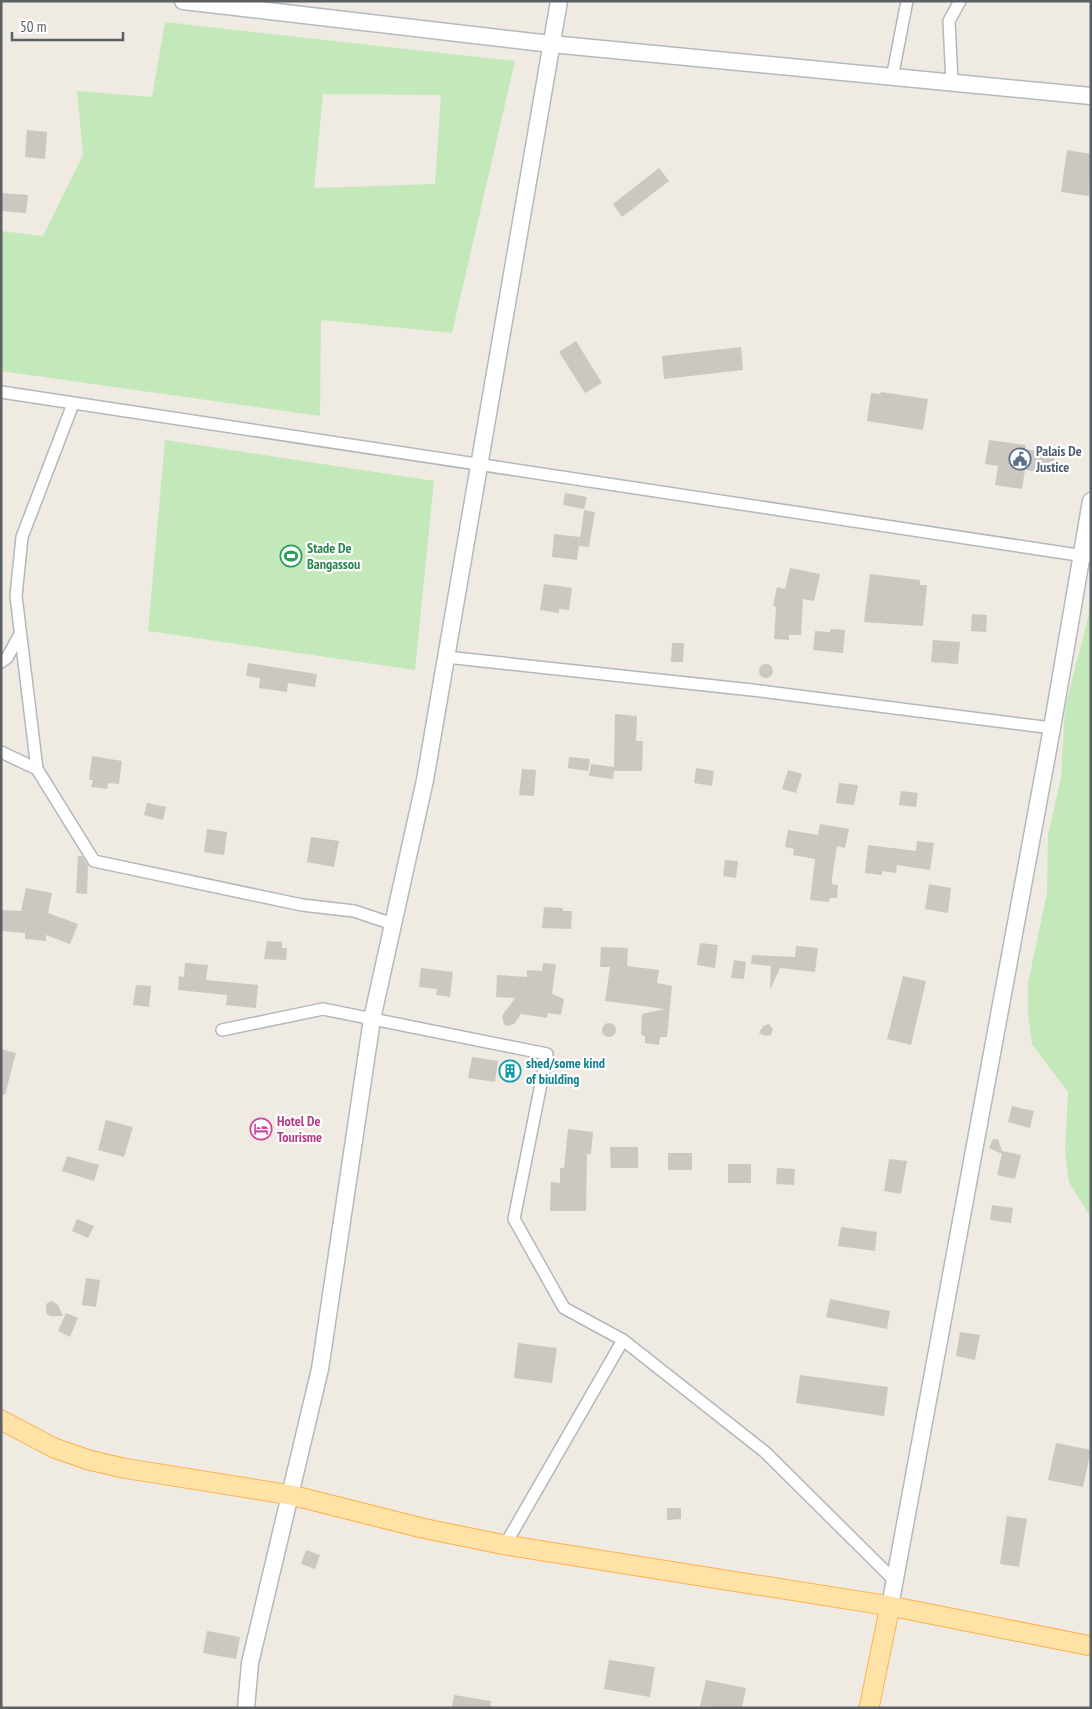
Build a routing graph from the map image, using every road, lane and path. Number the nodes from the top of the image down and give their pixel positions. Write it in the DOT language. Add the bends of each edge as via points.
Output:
graph roads {
  1 [pos="183,1"];
  2 [pos="559,1"];
  3 [pos="907,1"];
  4 [pos="960,1"];
  5 [pos="551,44"];
  6 [pos="892,78"];
  7 [pos="952,83"];
  8 [pos="1091,96"];
  9 [pos="1,392"];
  10 [pos="73,404"];
  11 [pos="478,466"];
  12 [pos="1091,501"];
  13 [pos="1085,557"];
  14 [pos="20,634"];
  15 [pos="446,657"];
  16 [pos="1,662"];
  17 [pos="1052,728"];
  18 [pos="1,752"];
  19 [pos="37,769"];
  20 [pos="393,924"];
  21 [pos="318,1010"];
  22 [pos="372,1020"];
  23 [pos="623,1340"];
  24 [pos="1,1420"];
  25 [pos="291,1495"];
  26 [pos="505,1544"];
  27 [pos="894,1580"];
  28 [pos="890,1606"];
  29 [pos="1091,1646"];
  30 [pos="246,1708"];
  31 [pos="870,1708"];
  1 -- 5 [label="street"];
  2 -- 5 [label="street"];
  3 -- 6 [label="street"];
  4 -- 7 [label="street" via="950,21"];
  5 -- 6 [label="street"];
  5 -- 11 [label="street"];
  6 -- 7 [label="street"];
  7 -- 8 [label="street"];
  9 -- 10 [label="street"];
  10 -- 11 [label="street"];
  10 -- 14 [label="street" via="22,537 16,596"];
  11 -- 13 [label="street"];
  11 -- 15 [label="street"];
  12 -- 13 [label="street"];
  13 -- 17 [label="street"];
  14 -- 16 [label="street" via="7,658"];
  14 -- 19 [label="street"];
  15 -- 17 [label="street" via="752,690"];
  15 -- 20 [label="street" via="426,780"];
  17 -- 27 [label="street"];
  18 -- 19 [label="street"];
  19 -- 20 [label="street" via="94,861 302,905 354,911"];
  20 -- 22 [label="street"];
  21 -- 22 [label="street" via="222,1030 323,1009"];
  22 -- 23 [label="street" via="546,1054 514,1219 564,1308"];
  22 -- 25 [label="street" via="320,1369"];
  23 -- 26 [label="street"];
  23 -- 27 [label="street" via="765,1452"];
  24 -- 25 [label="main road" via="54,1448 89,1460"];
  25 -- 26 [label="main road" via="422,1528"];
  25 -- 30 [label="street" via="250,1663"];
  26 -- 28 [label="main road"];
  27 -- 28 [label="street"];
  28 -- 29 [label="main road"];
  28 -- 31 [label="main road"];
}
